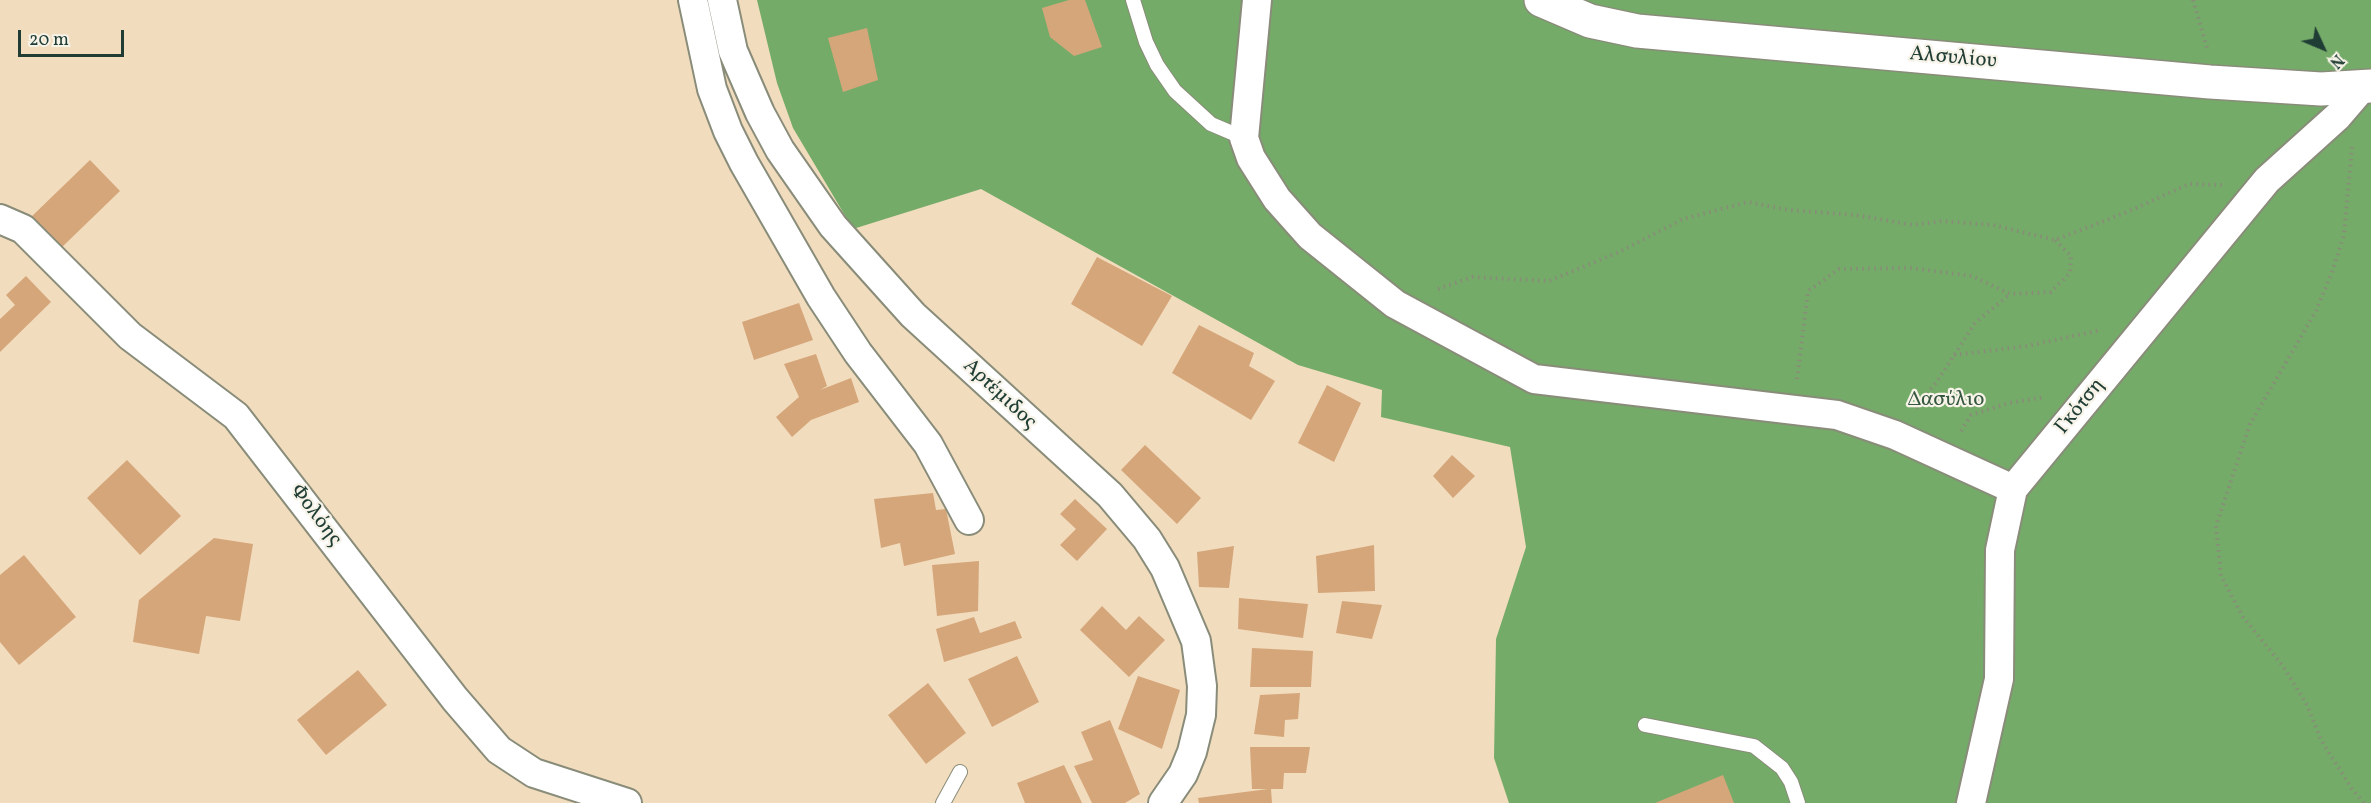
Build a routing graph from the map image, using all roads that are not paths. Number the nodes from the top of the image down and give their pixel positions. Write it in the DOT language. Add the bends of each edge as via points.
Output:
graph roads {
  1 [pos="693,0"];
  2 [pos="722,0"];
  3 [pos="1132,0"];
  4 [pos="1257,0"];
  5 [pos="1541,0"];
  6 [pos="2366,87"];
  7 [pos="1244,138"];
  8 [pos="0,219"];
  9 [pos="2013,489"];
  10 [pos="969,520"];
  11 [pos="1645,725"];
  12 [pos="960,772"];
  13 [pos="627,803"];
  14 [pos="943,803"];
  15 [pos="1163,803"];
  16 [pos="1798,803"];
  17 [pos="1971,803"];
  1 -- 10 [label="street" via="712,89 744,163 821,297 858,353 928,444"];
  2 -- 15 [label="street, Αρτέμιδος" via="733,51 760,113 780,150 833,226 913,315 1110,495 1147,539 1164,568 1196,641 1202,686 1201,715 1192,752 1183,774"];
  3 -- 7 [label="lane" via="1150,50 1175,91 1211,124"];
  4 -- 7 [label="street"];
  5 -- 6 [label="street, Αλσυλίου" via="1566,13 1617,29 2210,82 2321,89"];
  6 -- 9 [label="street, Γκότση" via="2267,180"];
  7 -- 9 [label="street" via="1263,180 1310,236 1395,304 1534,379 1837,415 1895,435"];
  8 -- 13 [label="street, Φολόης" via="23,229 130,336 236,416 454,699 499,750 534,773"];
  9 -- 17 [label="street, Γκότση" via="2000,550 1999,679"];
  11 -- 16 [label="lane" via="1754,746 1782,768"];
  12 -- 14 [label="lane"];
}
